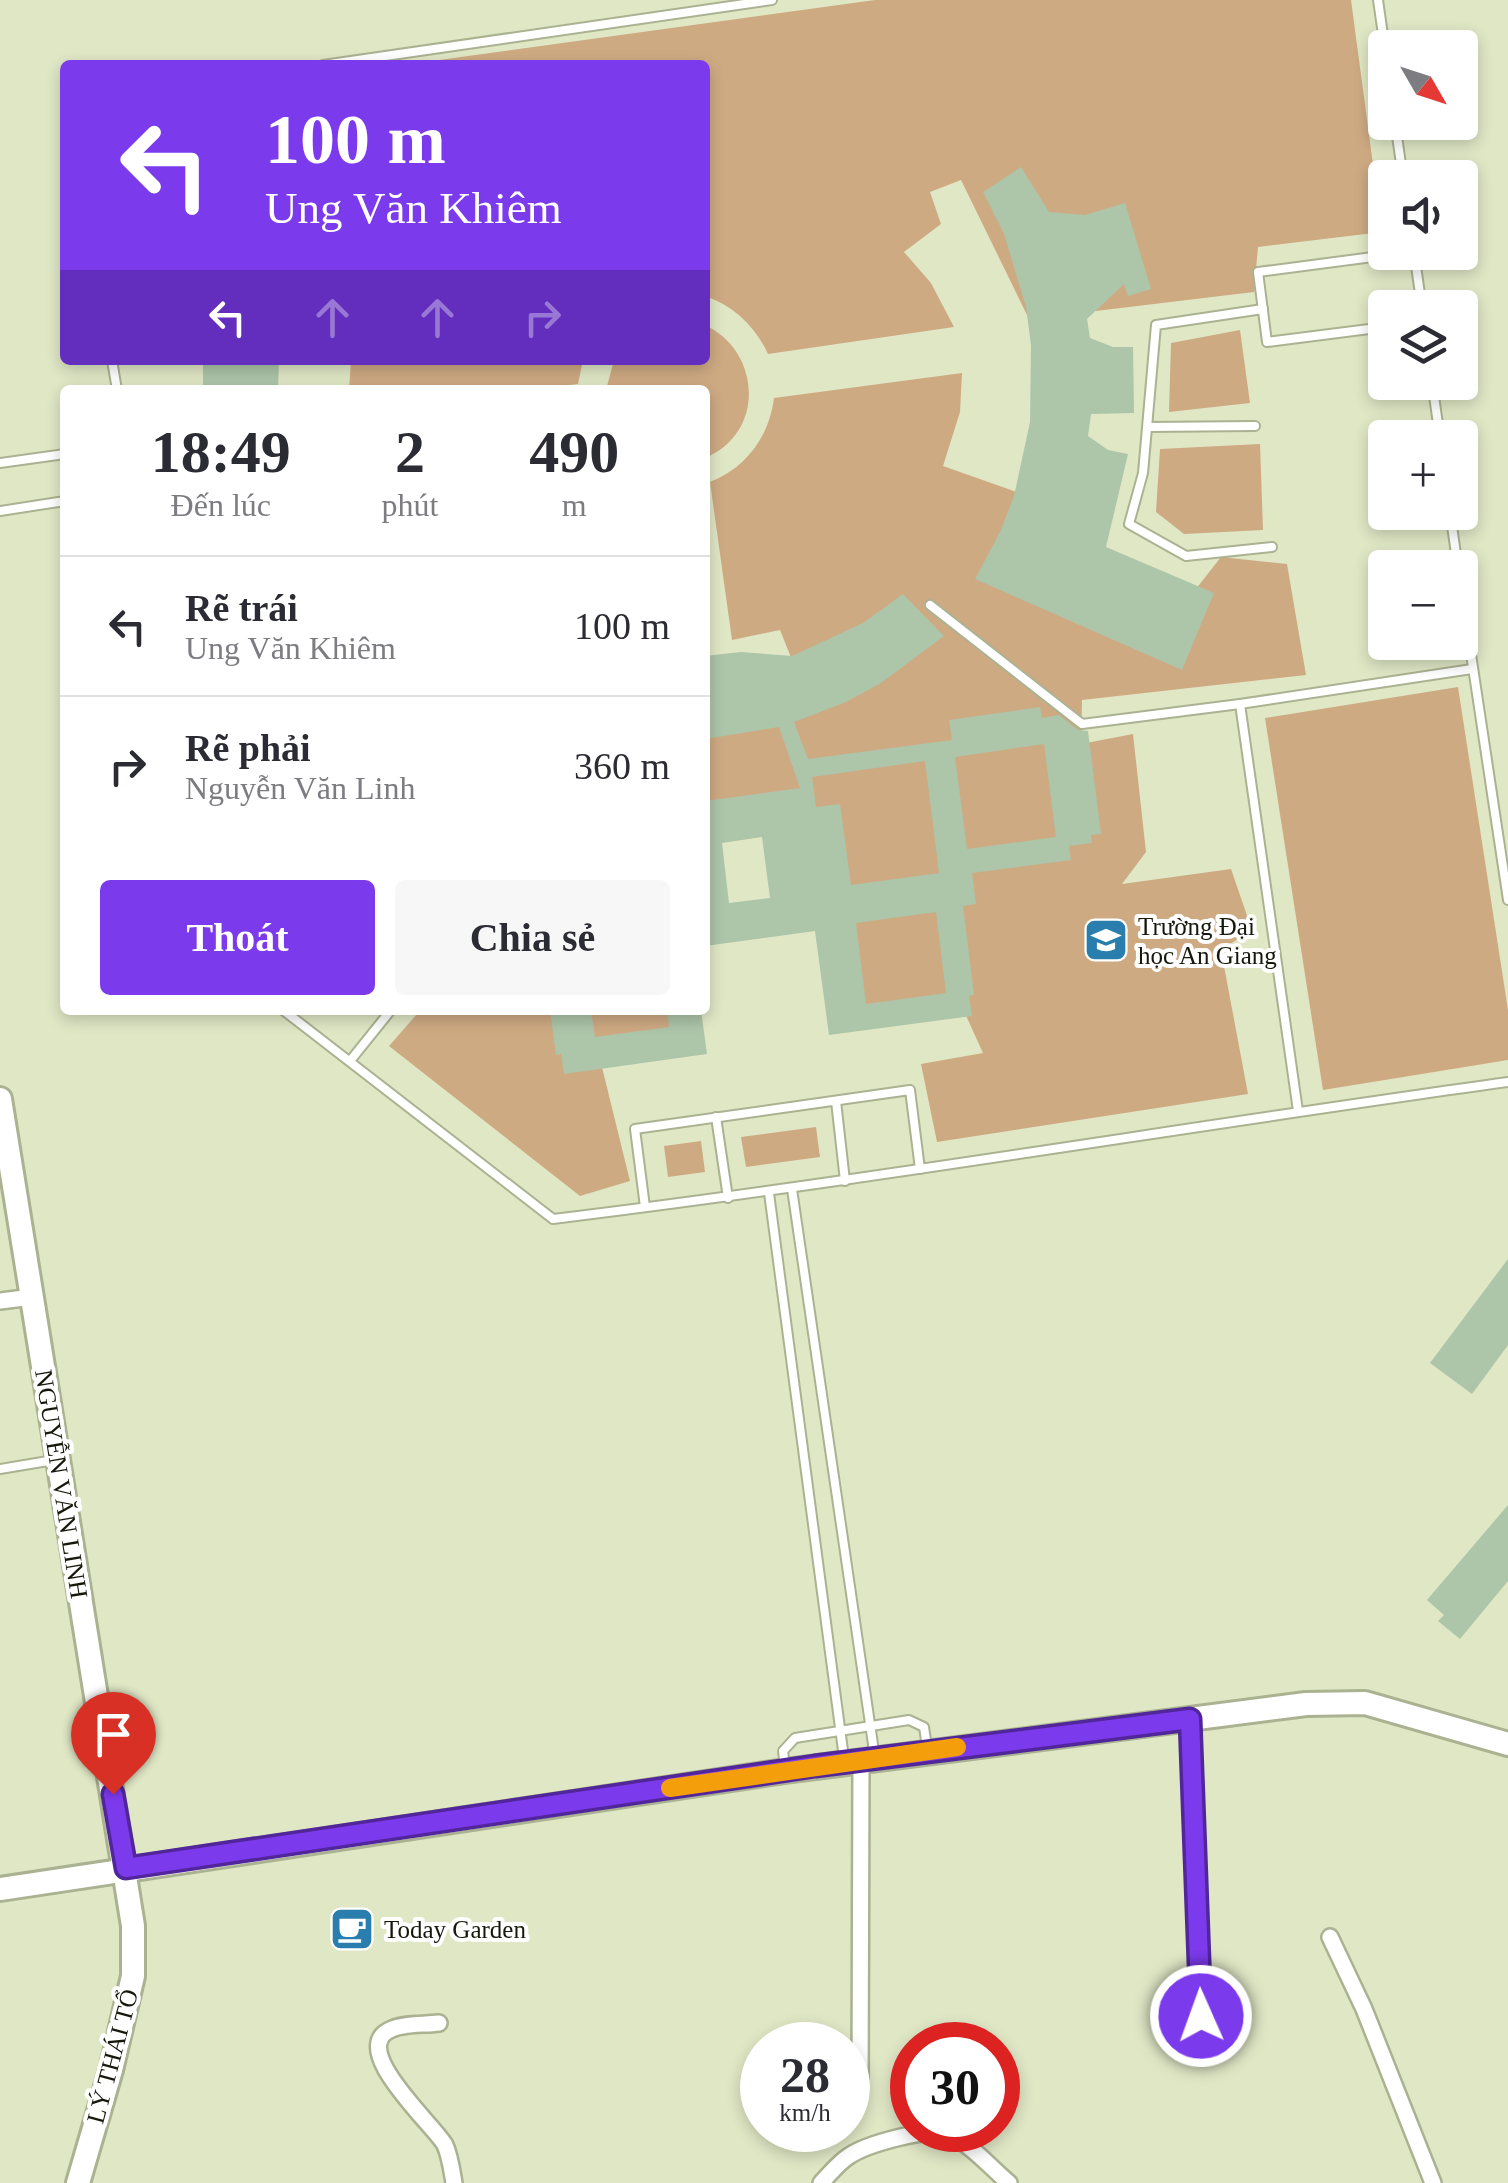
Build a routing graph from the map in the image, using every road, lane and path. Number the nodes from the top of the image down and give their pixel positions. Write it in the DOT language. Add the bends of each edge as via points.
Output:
graph roads {
  1 [pos="772,0"];
  2 [pos="1378,0"];
  3 [pos="1382,30"];
  4 [pos="358,60"];
  5 [pos="1368,258"];
  6 [pos="1263,309"];
  7 [pos="1368,329"];
  8 [pos="1256,426"];
  9 [pos="1148,428"];
  10 [pos="60,455"];
  11 [pos="0,463"];
  12 [pos="60,501"];
  13 [pos="0,510"];
  14 [pos="1272,547"];
  15 [pos="930,606"];
  16 [pos="1471,660"];
  17 [pos="1472,668"];
  18 [pos="1240,704"];
  19 [pos="1508,900"];
  20 [pos="289,1015"];
  21 [pos="387,1015"];
  22 [pos="350,1062"];
  23 [pos="1508,1082"];
  24 [pos="0,1099"];
  25 [pos="836,1101"];
  26 [pos="1298,1111"];
  27 [pos="716,1117"];
  28 [pos="920,1169"];
  29 [pos="845,1181"];
  30 [pos="792,1189"];
  31 [pos="769,1193"];
  32 [pos="728,1198"];
  33 [pos="646,1208"];
  34 [pos="32,1296"];
  35 [pos="0,1302"];
  36 [pos="58,1459"];
  37 [pos="0,1469"];
  38 [pos="1190,1719"];
  39 [pos="870,1726"];
  40 [pos="840,1731"];
  41 [pos="1508,1744"];
  42 [pos="928,1751"];
  43 [pos="860,1760"];
  44 [pos="785,1771"];
  45 [pos="126,1868"];
  46 [pos="0,1889"];
  47 [pos="1330,1937"];
  48 [pos="1201,2016"];
  49 [pos="860,2022"];
  50 [pos="439,2023"];
  51 [pos="78,2183"];
  52 [pos="454,2183"];
  53 [pos="820,2183"];
  54 [pos="1009,2183"];
  55 [pos="1433,2183"];
  1 -- 4 [label="lane"];
  2 -- 3 [label="lane"];
  5 -- 6 [label="lane" via="1258,272"];
  6 -- 7 [label="lane" via="1267,342"];
  6 -- 9 [label="lane" via="1156,325"];
  8 -- 9 [label="lane"];
  9 -- 14 [label="lane" via="1128,524 1186,556"];
  10 -- 11 [label="lane"];
  12 -- 13 [label="lane"];
  15 -- 18 [label="lane" via="1082,724"];
  16 -- 17 [label="lane"];
  17 -- 18 [label="lane"];
  17 -- 19 [label="lane"];
  18 -- 26 [label="lane"];
  20 -- 22 [label="lane"];
  21 -- 22 [label="lane"];
  22 -- 33 [label="lane" via="553,1218"];
  23 -- 26 [label="lane"];
  24 -- 34 [label="street, NGUYỄN VĂN LINH"];
  25 -- 27 [label="lane"];
  25 -- 28 [label="lane" via="910,1090"];
  25 -- 29 [label="lane"];
  26 -- 28 [label="lane"];
  27 -- 32 [label="lane"];
  27 -- 33 [label="lane" via="635,1129"];
  28 -- 29 [label="lane"];
  29 -- 30 [label="lane"];
  30 -- 31 [label="lane"];
  30 -- 39 [label="lane"];
  31 -- 32 [label="lane"];
  31 -- 40 [label="lane"];
  32 -- 33 [label="lane"];
  34 -- 35 [label="street"];
  34 -- 36 [label="street, NGUYỄN VĂN LINH"];
  36 -- 37 [label="lane"];
  36 -- 45 [label="street, NGUYỄN VĂN LINH"];
  38 -- 41 [label="street" via="1365,1702"];
  38 -- 42 [label="street"];
  38 -- 48 [label="street"];
  39 -- 40 [label="lane"];
  39 -- 42 [label="lane" via="909,1720 924,1728"];
  39 -- 43 [label="lane"];
  40 -- 43 [label="lane"];
  40 -- 44 [label="lane" via="795,1738 782,1751"];
  42 -- 43 [label="street"];
  43 -- 44 [label="street"];
  43 -- 49 [label="street"];
  44 -- 45 [label="street"];
  45 -- 46 [label="street"];
  45 -- 51 [label="street, LÝ THÁI TỔ" via="134,1976"];
  47 -- 55 [label="street"];
  50 -- 52 [label="street" via="391,2029 379,2054 398,2090 442,2140"];
  53 -- 54 [label="street" via="862,2150 934,2132 949,2134"];
}
